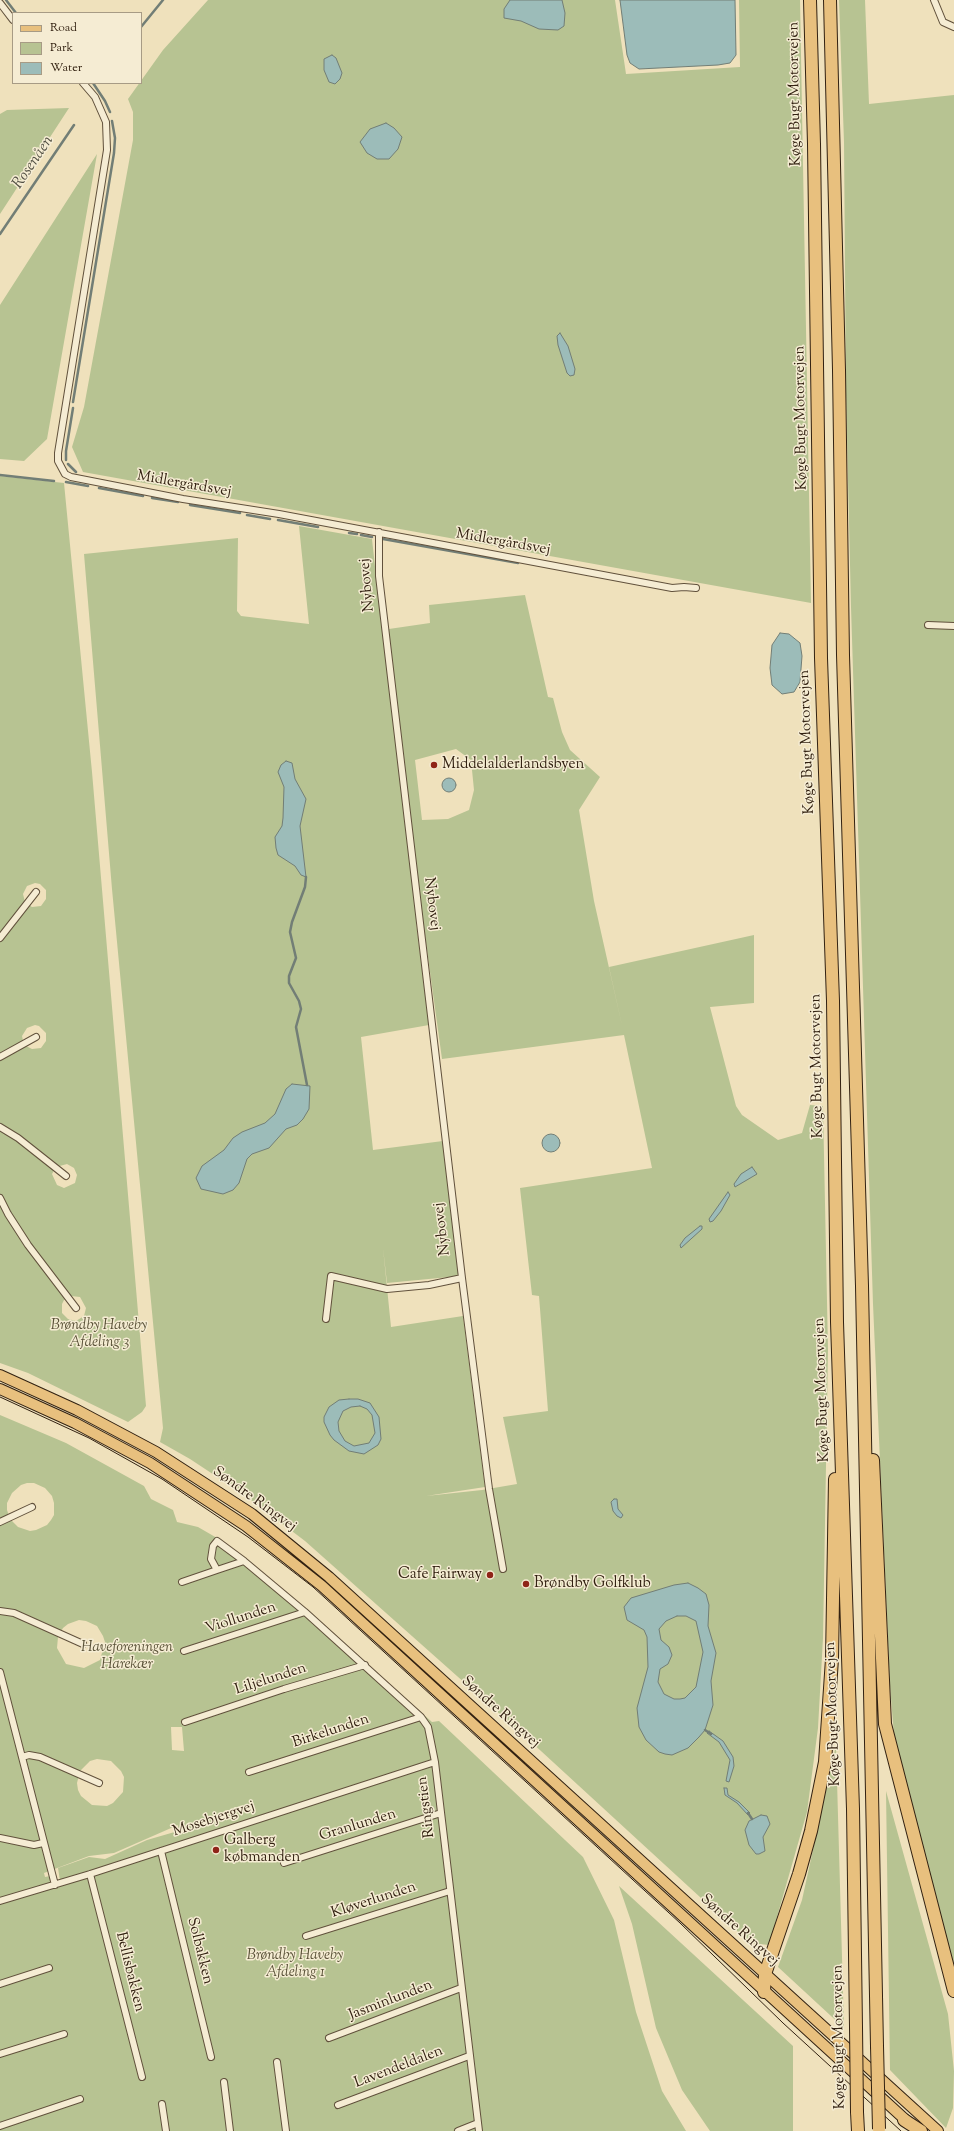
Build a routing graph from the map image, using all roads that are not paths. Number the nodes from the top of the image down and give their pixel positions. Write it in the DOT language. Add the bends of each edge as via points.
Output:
graph roads {
  1 [pos="810,0"];
  2 [pos="830,0"];
  3 [pos="934,0"];
  4 [pos="0,3"];
  5 [pos="12,19"];
  6 [pos="954,27"];
  7 [pos="84,84"];
  8 [pos="379,532"];
  9 [pos="696,588"];
  10 [pos="928,625"];
  11 [pos="954,626"];
  12 [pos="36,892"];
  13 [pos="0,938"];
  14 [pos="36,1038"];
  15 [pos="0,1057"];
  16 [pos="0,1127"];
  17 [pos="66,1176"];
  18 [pos="0,1198"];
  19 [pos="462,1278"];
  20 [pos="862,1286"];
  21 [pos="76,1308"];
  22 [pos="326,1318"];
  23 [pos="837,1322"];
  24 [pos="0,1375"];
  25 [pos="0,1389"];
  26 [pos="32,1507"];
  27 [pos="0,1522"];
  28 [pos="244,1561"];
  29 [pos="504,1569"];
  30 [pos="217,1570"];
  31 [pos="182,1582"];
  32 [pos="0,1611"];
  33 [pos="305,1612"];
  34 [pos="83,1644"];
  35 [pos="184,1651"];
  36 [pos="365,1665"];
  37 [pos="0,1672"];
  38 [pos="2,1693"];
  39 [pos="421,1717"];
  40 [pos="185,1722"];
  41 [pos="22,1757"];
  42 [pos="434,1762"];
  43 [pos="249,1772"];
  44 [pos="99,1783"];
  45 [pos="441,1813"];
  46 [pos="0,1838"];
  47 [pos="43,1843"];
  48 [pos="161,1851"];
  49 [pos="284,1862"];
  50 [pos="90,1874"];
  51 [pos="55,1885"];
  52 [pos="450,1891"];
  53 [pos="0,1901"];
  54 [pos="306,1936"];
  55 [pos="49,1968"];
  56 [pos="765,1974"];
  57 [pos="0,1984"];
  58 [pos="461,1988"];
  59 [pos="954,1991"];
  60 [pos="764,1992"];
  61 [pos="64,2034"];
  62 [pos="329,2038"];
  63 [pos="0,2054"];
  64 [pos="468,2056"];
  65 [pos="211,2057"];
  66 [pos="277,2062"];
  67 [pos="142,2077"];
  68 [pos="224,2082"];
  69 [pos="80,2099"];
  70 [pos="162,2104"];
  71 [pos="338,2105"];
  72 [pos="904,2120"];
  73 [pos="478,2123"];
  74 [pos="0,2126"];
  75 [pos="879,2130"];
  76 [pos="166,2131"];
  77 [pos="230,2131"];
  78 [pos="286,2131"];
  79 [pos="458,2131"];
  80 [pos="479,2131"];
  81 [pos="858,2131"];
  82 [pos="917,2131"];
  83 [pos="921,2131"];
  84 [pos="938,2131"];
  1 -- 23 [label="highway, Køge Bugt Motorvejen" via="821,658 833,1001"];
  2 -- 20 [label="highway" via="840,370 843,654"];
  3 -- 6 [label="street" via="943,22"];
  4 -- 5 [label="street"];
  7 -- 8 [label="street, Midlergårdsvej" via="95,97 103,115 107,150 58,453 62,469 71,477"];
  8 -- 9 [label="street, Midlergårdsvej" via="672,588"];
  8 -- 19 [label="street, Nybovej" via="379,576"];
  10 -- 11 [label="street"];
  12 -- 13 [label="street"];
  14 -- 15 [label="street"];
  16 -- 17 [label="street"];
  18 -- 21 [label="street" via="24,1238"];
  19 -- 22 [label="street" via="429,1285 387,1289 331,1276"];
  19 -- 29 [label="street, Nybovej" via="489,1489"];
  20 -- 59 [label="highway" via="866,1300 885,1724"];
  20 -- 75 [label="highway, bridge"];
  23 -- 56 [label="highway" via="832,1659 825,1762 799,1874"];
  23 -- 81 [label="highway, Køge Bugt Motorvejen, bridge" via="853,1809"];
  24 -- 56 [label="main road, Søndre Ringvej" via="77,1410 156,1452 252,1514 329,1577"];
  25 -- 60 [label="main road, Søndre Ringvej" via="123,1447 203,1496 246,1526 322,1586"];
  26 -- 27 [label="street"];
  28 -- 30 [label="street"];
  28 -- 30 [label="street, Ringstien" via="217,1541 211,1554"];
  28 -- 33 [label="street, Ringstien"];
  30 -- 31 [label="street"];
  32 -- 34 [label="street" via="14,1613"];
  33 -- 35 [label="street, Viollunden"];
  33 -- 36 [label="street, Ringstien"];
  36 -- 39 [label="street, Ringstien"];
  36 -- 40 [label="street, Liljelunden"];
  37 -- 38 [label="street"];
  38 -- 41 [label="street"];
  39 -- 42 [label="street, Ringstien" via="428,1727"];
  39 -- 43 [label="street, Birkelunden"];
  41 -- 44 [label="street" via="40,1757"];
  41 -- 47 [label="street"];
  42 -- 45 [label="street, Ringstien"];
  42 -- 48 [label="street, Mosebjergvej"];
  45 -- 49 [label="street, Granlunden"];
  45 -- 52 [label="street, Ringstien"];
  46 -- 47 [label="street" via="34,1845"];
  47 -- 51 [label="street"];
  48 -- 50 [label="street, Mosebjergvej"];
  48 -- 65 [label="street, Solbakken"];
  50 -- 51 [label="street, Mosebjergvej"];
  50 -- 67 [label="street, Bellisbakken"];
  51 -- 53 [label="street, Mosebjergvej"];
  52 -- 54 [label="street, Kløverlunden"];
  52 -- 58 [label="street, Ringstien"];
  55 -- 57 [label="street"];
  56 -- 60 [label="highway"];
  56 -- 84 [label="main road, Søndre Ringvej"];
  58 -- 62 [label="street, Jasminlunden"];
  58 -- 64 [label="street, Ringstien"];
  60 -- 72 [label="main road, Søndre Ringvej"];
  61 -- 63 [label="street"];
  64 -- 71 [label="street, Lavendeldalen"];
  64 -- 73 [label="street, Ringstien"];
  66 -- 78 [label="street"];
  68 -- 77 [label="street"];
  69 -- 74 [label="street"];
  70 -- 76 [label="street"];
  72 -- 82 [label="main road, Søndre Ringvej"];
  72 -- 83 [label="highway"];
  73 -- 79 [label="street"];
  73 -- 80 [label="street, Ringstien"];
}
